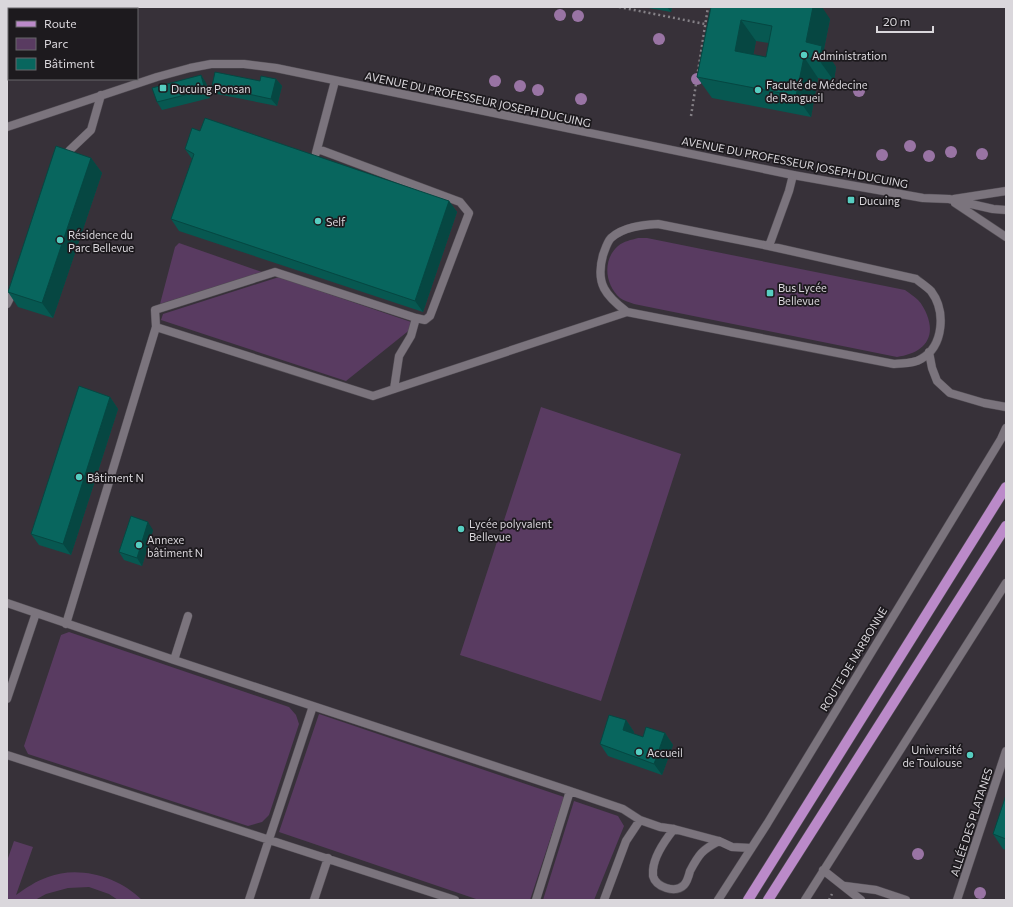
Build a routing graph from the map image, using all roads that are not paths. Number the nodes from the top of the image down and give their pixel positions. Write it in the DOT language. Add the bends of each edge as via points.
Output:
graph roads {
  1 [pos="335,81"];
  2 [pos="101,95"];
  3 [pos="7,127"];
  4 [pos="318,149"];
  5 [pos="60,163"];
  6 [pos="312,163"];
  7 [pos="793,175"];
  8 [pos="1006,191"];
  9 [pos="949,199"];
  10 [pos="1006,210"];
  11 [pos="1006,237"];
  12 [pos="769,246"];
  13 [pos="18,280"];
  14 [pos="7,304"];
  15 [pos="627,312"];
  16 [pos="416,318"];
  17 [pos="156,327"];
  18 [pos="929,352"];
  19 [pos="394,389"];
  20 [pos="1006,407"];
  21 [pos="1006,428"];
  22 [pos="1006,487"];
  23 [pos="1006,526"];
  24 [pos="1006,583"];
  25 [pos="7,603"];
  26 [pos="36,613"];
  27 [pos="188,616"];
  28 [pos="66,624"];
  29 [pos="174,660"];
  30 [pos="7,699"];
  31 [pos="313,706"];
  32 [pos="1006,751"];
  33 [pos="7,755"];
  34 [pos="570,791"];
  35 [pos="640,820"];
  36 [pos="674,829"];
  37 [pos="269,839"];
  38 [pos="719,841"];
  39 [pos="751,848"];
  40 [pos="328,858"];
  41 [pos="823,870"];
  42 [pos="845,886"];
  43 [pos="249,900"];
  44 [pos="314,900"];
  45 [pos="456,900"];
  46 [pos="536,900"];
  47 [pos="604,900"];
  48 [pos="718,900"];
  49 [pos="748,900"];
  50 [pos="768,900"];
  51 [pos="804,900"];
  52 [pos="861,900"];
  53 [pos="906,900"];
  54 [pos="957,900"];
  1 -- 2 [label="street, AVENUE DU PROFESSEUR JOSEPH DUCUING" via="276,68 244,64 211,64 157,77"];
  1 -- 4 [label="street"];
  1 -- 7 [label="street, AVENUE DU PROFESSEUR JOSEPH DUCUING"];
  2 -- 3 [label="street, AVENUE DU PROFESSEUR JOSEPH DUCUING"];
  2 -- 5 [label="street" via="90,130"];
  4 -- 6 [label="street"];
  4 -- 16 [label="street" via="460,202 468,213 430,316 425,320"];
  7 -- 9 [label="street, AVENUE DU PROFESSEUR JOSEPH DUCUING" via="923,198"];
  7 -- 12 [label="street"];
  8 -- 9 [label="street"];
  9 -- 10 [label="street"];
  9 -- 11 [label="street"];
  12 -- 15 [label="street" via="658,224 624,230 611,238 600,266 602,285 611,300"];
  12 -- 18 [label="street" via="916,280 930,290 939,306 939,338"];
  13 -- 14 [label="street"];
  15 -- 18 [label="street" via="894,364 913,363"];
  15 -- 19 [label="street"];
  16 -- 17 [label="street" via="275,272 155,310"];
  16 -- 19 [label="street" via="411,336 399,356"];
  17 -- 19 [label="street" via="373,396"];
  17 -- 28 [label="street"];
  18 -- 20 [label="street" via="937,381 950,392"];
  21 -- 39 [label="street, ROUTE DE NARBONNE"];
  22 -- 49 [label="main road"];
  23 -- 50 [label="main road"];
  24 -- 41 [label="street"];
  25 -- 26 [label="street"];
  26 -- 28 [label="street"];
  26 -- 30 [label="street"];
  27 -- 29 [label="street"];
  28 -- 29 [label="street"];
  29 -- 31 [label="street"];
  31 -- 34 [label="street"];
  31 -- 37 [label="street"];
  32 -- 54 [label="street, ALLÉE DES PLATANES"];
  33 -- 37 [label="street"];
  34 -- 35 [label="street" via="623,809"];
  34 -- 46 [label="street"];
  35 -- 36 [label="street"];
  35 -- 47 [label="street" via="626,841"];
  36 -- 38 [label="street"];
  36 -- 38 [label="street" via="664,842 654,866 653,876 658,883 669,889 684,885 696,859 704,849"];
  37 -- 40 [label="street"];
  37 -- 43 [label="street"];
  38 -- 39 [label="street" via="732,847"];
  39 -- 48 [label="street, ROUTE DE NARBONNE"];
  40 -- 44 [label="street"];
  40 -- 45 [label="street"];
  41 -- 42 [label="street"];
  41 -- 51 [label="street"];
  42 -- 52 [label="street"];
  42 -- 53 [label="street" via="876,890"];
}
